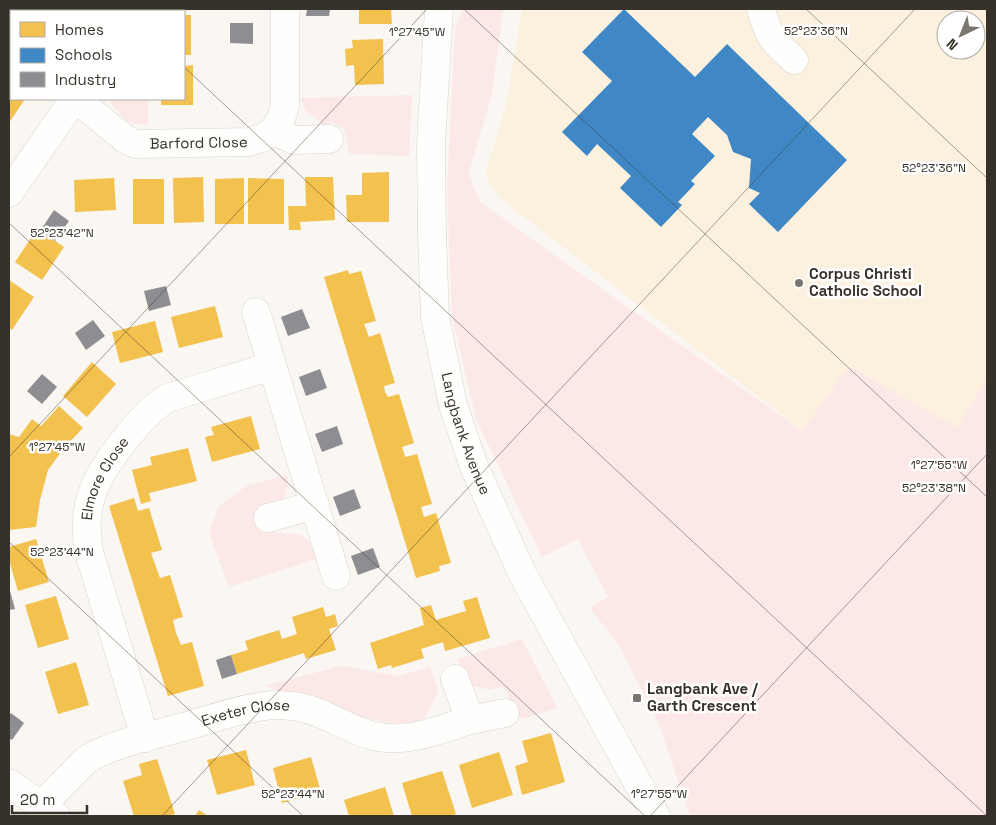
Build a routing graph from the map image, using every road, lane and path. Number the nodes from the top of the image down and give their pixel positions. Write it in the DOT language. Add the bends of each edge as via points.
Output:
graph roads {
  1 [pos="284,9"];
  2 [pos="439,9"];
  3 [pos="761,9"];
  4 [pos="794,60"];
  5 [pos="74,100"];
  6 [pos="76,100"];
  7 [pos="273,130"];
  8 [pos="330,139"];
  9 [pos="9,193"];
  10 [pos="256,312"];
  11 [pos="272,366"];
  12 [pos="315,505"];
  13 [pos="268,518"];
  14 [pos="336,576"];
  15 [pos="455,679"];
  16 [pos="505,713"];
  17 [pos="470,720"];
  18 [pos="145,738"];
  19 [pos="9,783"];
  20 [pos="48,811"];
  21 [pos="656,816"];
  1 -- 7 [label="street" via="285,106"];
  2 -- 21 [label="street, Langbank Avenue" via="431,143 432,235 435,316 453,405 475,469 523,575"];
  3 -- 4 [label="street" via="767,32"];
  5 -- 9 [label="street"];
  6 -- 7 [label="street, Barford Close" via="136,144 248,142"];
  7 -- 8 [label="street" via="294,140"];
  10 -- 11 [label="street"];
  11 -- 12 [label="street"];
  11 -- 18 [label="street, Elmore Close" via="159,403 112,457 92,493 86,529 89,552"];
  12 -- 13 [label="street"];
  12 -- 14 [label="street"];
  15 -- 17 [label="street"];
  16 -- 17 [label="street, Exeter Close"];
  17 -- 18 [label="street, Exeter Close" via="419,735 386,738 369,735 304,708 265,706"];
  18 -- 20 [label="street, Exeter Close" via="86,760"];
  19 -- 20 [label="street"];
}
